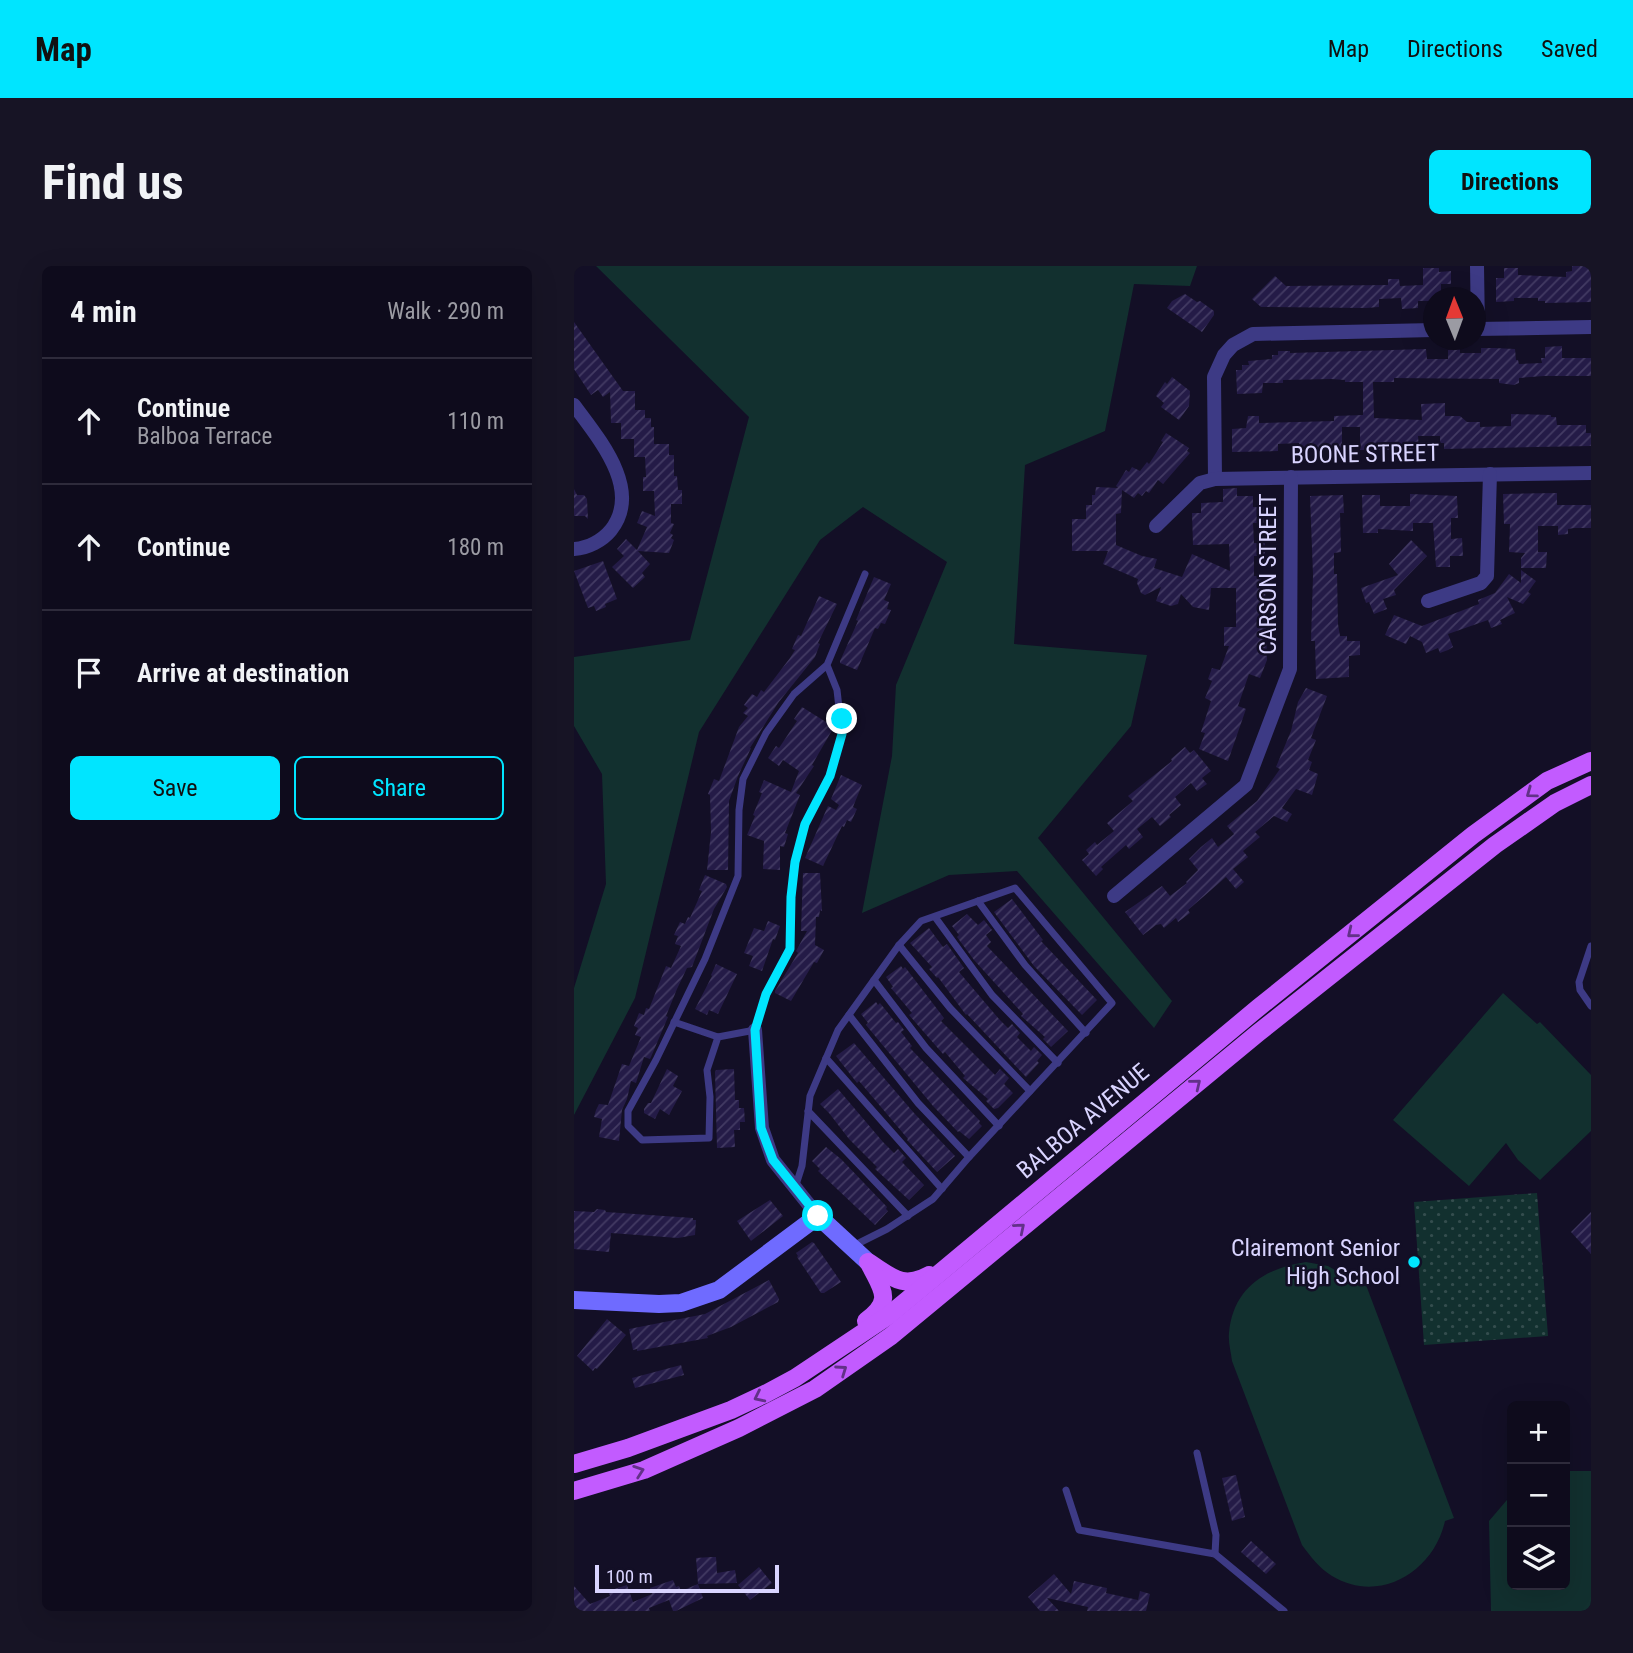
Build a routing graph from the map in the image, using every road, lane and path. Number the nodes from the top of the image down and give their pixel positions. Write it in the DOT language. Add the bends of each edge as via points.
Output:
graph roads {
  1 [pos="1477,266"];
  2 [pos="1477,287"];
  3 [pos="1591,327"];
  4 [pos="1486,329"];
  5 [pos="1423,330"];
  6 [pos="574,405"];
  7 [pos="1591,473"];
  8 [pos="1490,474"];
  9 [pos="1291,477"];
  10 [pos="1215,479"];
  11 [pos="1156,526"];
  12 [pos="574,549"];
  13 [pos="864,574"];
  14 [pos="1428,601"];
  15 [pos="827,665"];
  16 [pos="1591,761"];
  17 [pos="1591,785"];
  18 [pos="1114,896"];
  19 [pos="978,901"];
  20 [pos="935,916"];
  21 [pos="899,945"];
  22 [pos="1591,946"];
  23 [pos="874,981"];
  24 [pos="1591,1006"];
  25 [pos="849,1015"];
  26 [pos="674,1022"];
  27 [pos="755,1030"];
  28 [pos="1086,1033"];
  29 [pos="719,1037"];
  30 [pos="826,1058"];
  31 [pos="1058,1063"];
  32 [pos="1030,1091"];
  33 [pos="808,1111"];
  34 [pos="999,1126"];
  35 [pos="970,1157"];
  36 [pos="794,1189"];
  37 [pos="942,1189"];
  38 [pos="818,1216"];
  39 [pos="908,1216"];
  40 [pos="983,1236"];
  41 [pos="852,1247"];
  42 [pos="868,1262"];
  43 [pos="574,1300"];
  44 [pos="818,1363"];
  45 [pos="1197,1452"];
  46 [pos="574,1464"];
  47 [pos="1066,1490"];
  48 [pos="574,1491"];
  49 [pos="1215,1554"];
  50 [pos="1284,1611"];
  1 -- 2 [label="street"];
  3 -- 4 [label="street"];
  5 -- 10 [label="street" via="1253,334 1233,345 1214,377"];
  6 -- 12 [label="street" via="610,455 622,491 618,522 606,537"];
  7 -- 8 [label="street, BOONE STREET"];
  8 -- 9 [label="street, BOONE STREET"];
  8 -- 14 [label="street" via="1486,576 1481,583"];
  9 -- 10 [label="street, BOONE STREET"];
  9 -- 18 [label="street, CARSON STREET" via="1290,669 1246,785"];
  10 -- 11 [label="street, BOONE STREET" via="1200,483"];
  13 -- 15 [label="lane"];
  15 -- 26 [label="lane" via="794,694 766,733 743,779 738,876"];
  15 -- 27 [label="lane" via="837,690 842,734 830,776 805,824 795,862 790,949 766,994"];
  16 -- 40 [label="main road, BALBOA AVENUE, one-way" via="1547,781 1473,835"];
  48 -- 17 [label="main road, BALBOA AVENUE, one-way" via="655,1465 738,1428 837,1374 891,1336 1258,1032 1485,853 1555,803"];
  19 -- 20 [label="lane"];
  19 -- 28 [label="lane" via="1025,965"];
  19 -- 28 [label="lane" via="1016,888 1112,1003"];
  20 -- 21 [label="lane" via="921,921"];
  20 -- 31 [label="lane" via="992,996"];
  21 -- 23 [label="lane"];
  21 -- 32 [label="lane" via="950,1008"];
  22 -- 24 [label="lane" via="1579,982"];
  23 -- 25 [label="lane"];
  23 -- 34 [label="lane" via="926,1048"];
  25 -- 30 [label="lane"];
  25 -- 35 [label="lane" via="918,1103"];
  26 -- 29 [label="lane"];
  26 -- 29 [label="lane" via="628,1111 628,1126 642,1140 709,1138 707,1070"];
  27 -- 29 [label="lane"];
  27 -- 36 [label="street" via="761,1128 773,1160"];
  28 -- 31 [label="lane"];
  30 -- 33 [label="lane"];
  30 -- 37 [label="lane"];
  31 -- 32 [label="lane"];
  32 -- 34 [label="lane"];
  33 -- 36 [label="lane" via="802,1166"];
  33 -- 39 [label="lane"];
  34 -- 35 [label="lane"];
  35 -- 37 [label="lane"];
  36 -- 38 [label="street"];
  37 -- 39 [label="lane"];
  38 -- 41 [label="street"];
  38 -- 43 [label="street" via="719,1290 681,1303"];
  39 -- 41 [label="lane"];
  40 -- 42 [label="main road" via="917,1281 900,1282"];
  40 -- 44 [label="main road, BALBOA AVENUE" via="888,1316"];
  41 -- 42 [label="street"];
  42 -- 44 [label="main road" via="883,1290 881,1307"];
  44 -- 46 [label="main road, BALBOA AVENUE, one-way" via="731,1410"];
  45 -- 49 [label="lane" via="1216,1535"];
  47 -- 49 [label="lane" via="1079,1530"];
  49 -- 50 [label="lane"];
}
